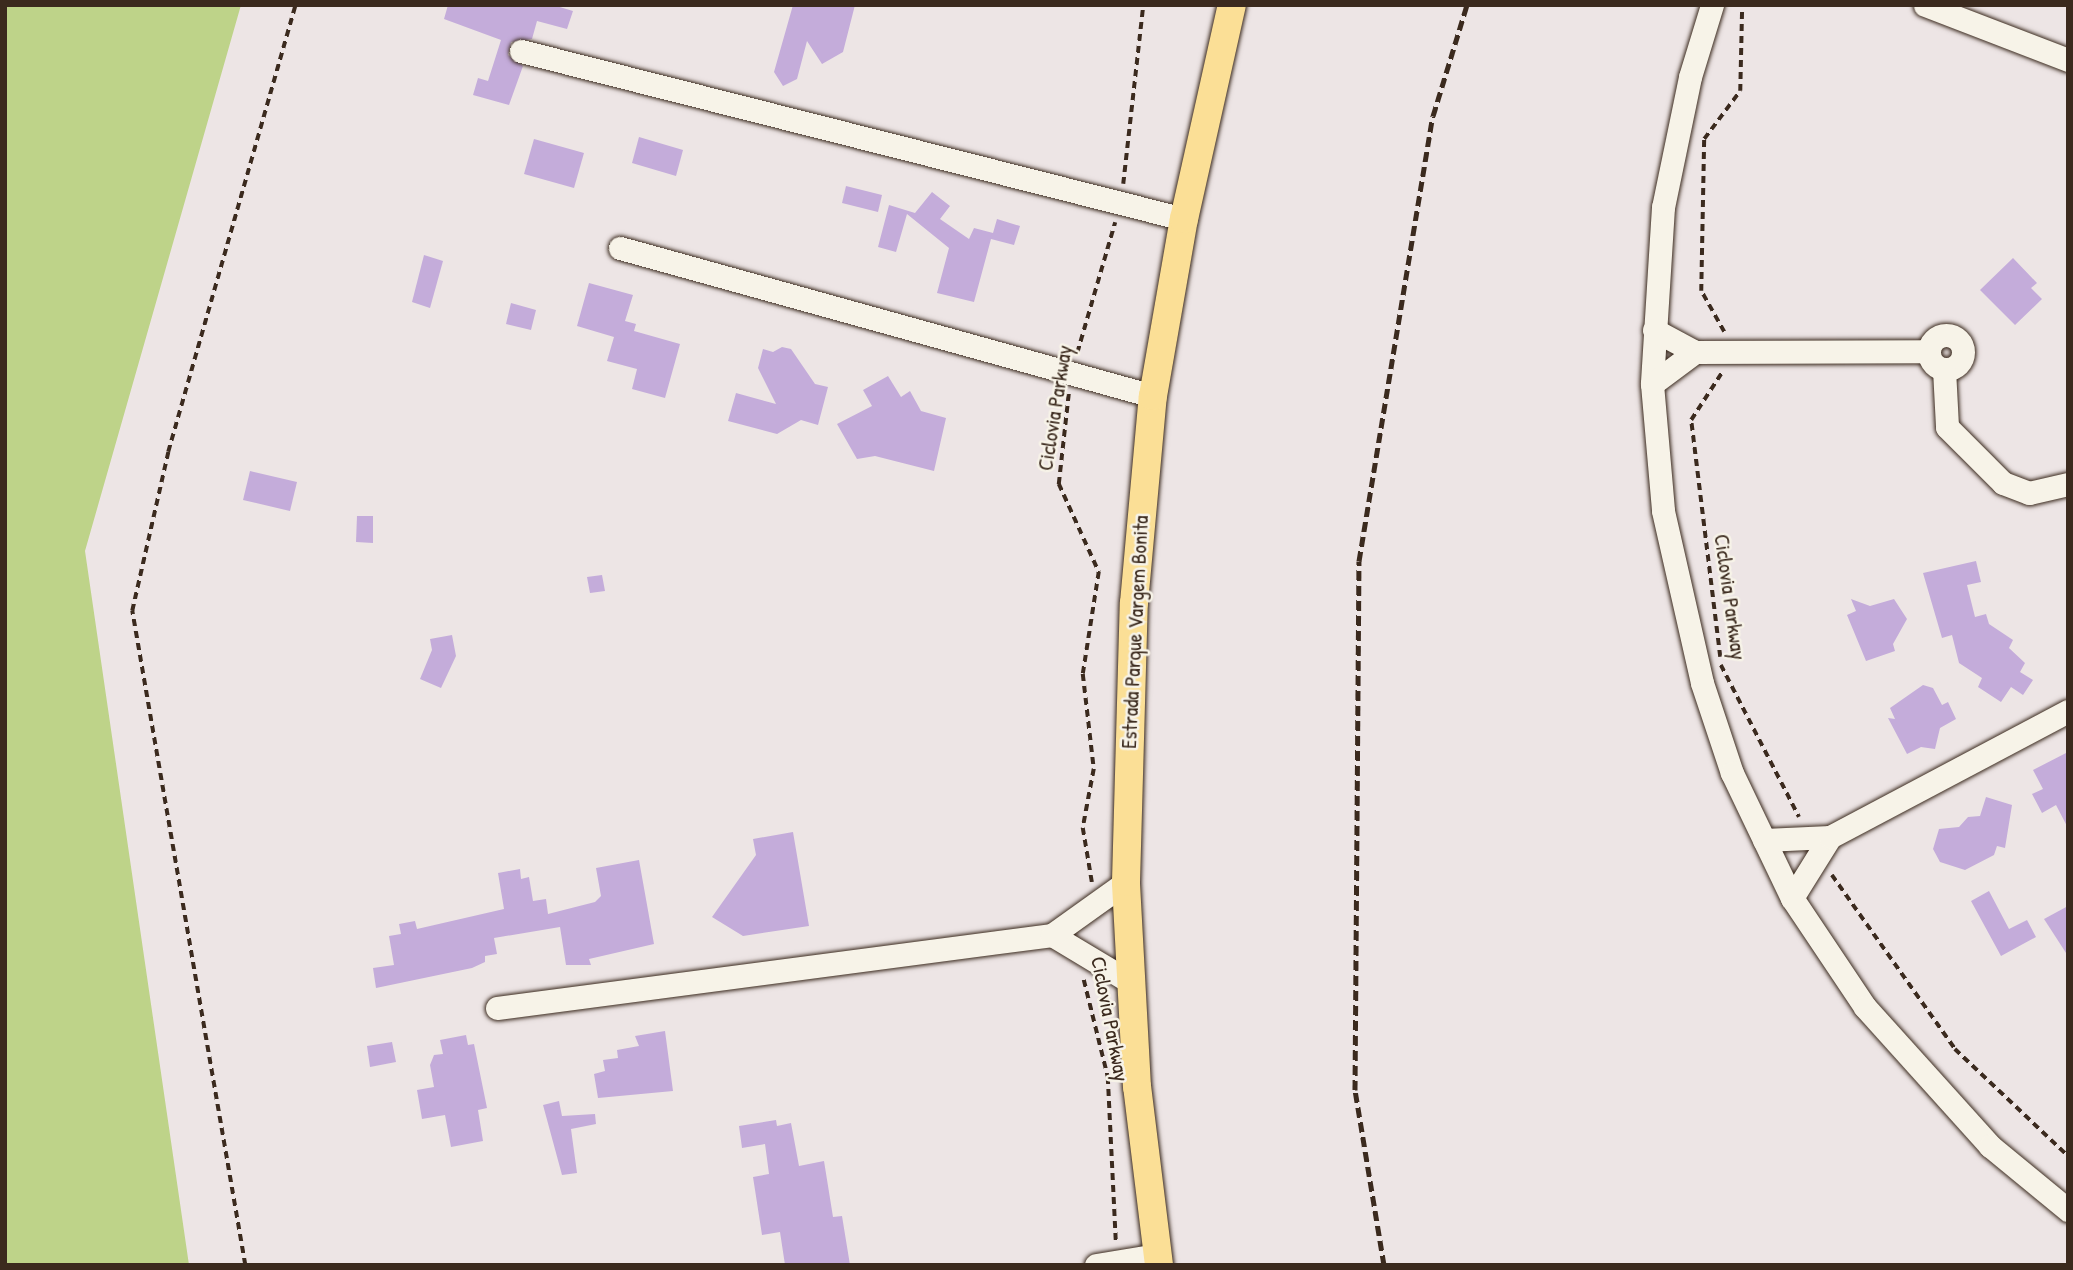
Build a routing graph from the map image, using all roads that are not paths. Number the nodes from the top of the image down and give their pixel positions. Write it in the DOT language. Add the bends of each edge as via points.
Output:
graph roads {
  1 [pos="1232,5"];
  2 [pos="1712,5"];
  3 [pos="1925,5"];
  4 [pos="521,51"];
  5 [pos="2068,60"];
  6 [pos="1184,219"];
  7 [pos="620,248"];
  8 [pos="1654,330"];
  9 [pos="1929,351"];
  10 [pos="1695,352"];
  11 [pos="1944,369"];
  12 [pos="1653,384"];
  13 [pos="1153,396"];
  14 [pos="2068,484"];
  15 [pos="2068,711"];
  16 [pos="1764,840"];
  17 [pos="1819,843"];
  18 [pos="1126,882"];
  19 [pos="1792,898"];
  20 [pos="1052,935"];
  21 [pos="1132,983"];
  22 [pos="497,1008"];
  23 [pos="2068,1210"];
  24 [pos="1158,1260"];
  25 [pos="1107,1263"];
  1 -- 6 [label="main road, Estrada Parque Vargem Bonita"];
  2 -- 8 [label="street" via="1672,157"];
  3 -- 5 [label="street"];
  4 -- 6 [label="street"];
  6 -- 13 [label="main road, Estrada Parque Vargem Bonita"];
  7 -- 13 [label="street"];
  8 -- 10 [label="street"];
  8 -- 12 [label="street"];
  9 -- 10 [label="street"];
  9 -- 11 [label="street" via="1933,363"];
  9 -- 11 [label="street" via="1942,336 1959,342 1961,361"];
  10 -- 12 [label="street"];
  11 -- 14 [label="street" via="1947,427 2003,483 2029,493"];
  12 -- 16 [label="street" via="1663,511 1674,574 1702,683 1732,773"];
  13 -- 18 [label="main road, Estrada Parque Vargem Bonita" via="1133,603"];
  15 -- 17 [label="street"];
  16 -- 17 [label="street"];
  16 -- 19 [label="street"];
  17 -- 19 [label="street"];
  18 -- 20 [label="street"];
  18 -- 21 [label="main road, Estrada Parque Vargem Bonita"];
  19 -- 23 [label="street" via="1865,1007 1921,1073 1990,1146"];
  20 -- 21 [label="street"];
  20 -- 22 [label="street"];
  21 -- 24 [label="main road, Estrada Parque Vargem Bonita" via="1138,1099"];
  24 -- 25 [label="street"];
}
